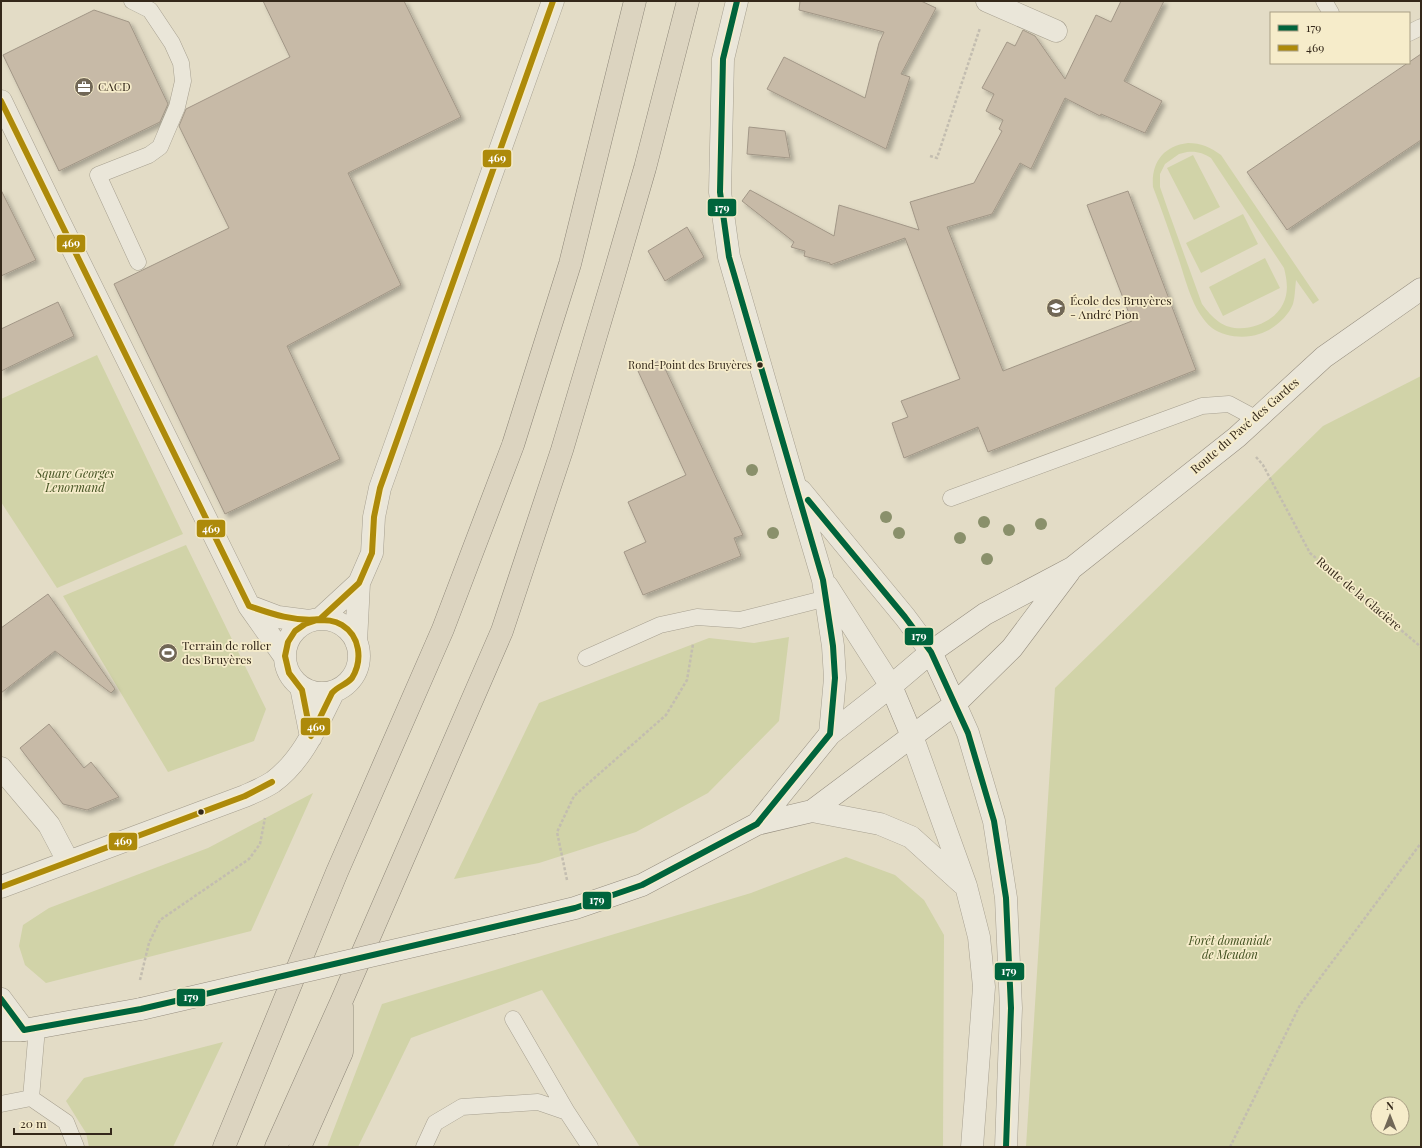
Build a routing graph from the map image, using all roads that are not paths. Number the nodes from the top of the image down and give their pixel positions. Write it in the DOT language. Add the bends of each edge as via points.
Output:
graph roads {
  1 [pos="132,1"];
  2 [pos="553,1"];
  3 [pos="635,1"];
  4 [pos="688,1"];
  5 [pos="737,1"];
  6 [pos="988,1"];
  7 [pos="1324,1"];
  8 [pos="1330,12"];
  9 [pos="1421,27"];
  10 [pos="1056,31"];
  11 [pos="1410,32"];
  12 [pos="1,100"];
  13 [pos="9,138"];
  14 [pos="138,262"];
  15 [pos="1421,288"];
  16 [pos="1257,419"];
  17 [pos="794,482"];
  18 [pos="951,498"];
  19 [pos="1072,568"];
  20 [pos="359,583"];
  21 [pos="825,589"];
  22 [pos="249,606"];
  23 [pos="314,620"];
  24 [pos="356,642"];
  25 [pos="931,652"];
  26 [pos="285,657"];
  27 [pos="586,658"];
  28 [pos="891,686"];
  29 [pos="301,687"];
  30 [pos="334,691"];
  31 [pos="955,704"];
  32 [pos="830,734"];
  33 [pos="912,736"];
  34 [pos="310,737"];
  35 [pos="1,768"];
  36 [pos="812,811"];
  37 [pos="757,824"];
  38 [pos="68,861"];
  39 [pos="966,886"];
  40 [pos="1,887"];
  41 [pos="1,999"];
  42 [pos="342,1000"];
  43 [pos="512,1020"];
  44 [pos="30,1029"];
  45 [pos="1,1030"];
  46 [pos="1,1040"];
  47 [pos="31,1098"];
  48 [pos="1,1104"];
  49 [pos="567,1112"];
  50 [pos="76,1147"];
  51 [pos="224,1147"];
  52 [pos="276,1147"];
  53 [pos="300,1147"];
  54 [pos="424,1147"];
  55 [pos="590,1147"];
  56 [pos="972,1147"];
  57 [pos="1006,1147"];
  1 -- 14 [label="lane" via="150,10 172,43 183,80 177,108 160,147 149,155 98,175"];
  2 -- 20 [label="street" via="380,488 374,517 372,553"];
  3 -- 51 [label="highway" via="570,264 512,445 443,629 337,872"];
  4 -- 42 [label="highway" via="645,168 614,275 562,450 502,631"];
  5 -- 17 [label="street" via="723,60 720,192 729,257"];
  6 -- 10 [label="street"];
  7 -- 8 [label="lane"];
  9 -- 11 [label="lane"];
  12 -- 13 [label="street"];
  13 -- 22 [label="street"];
  15 -- 16 [label="street, Route du Pavé des Gardes" via="1324,357"];
  16 -- 18 [label="lane" via="1229,404 1202,406"];
  16 -- 19 [label="street, Route du Pavé des Gardes"];
  17 -- 21 [label="street"];
  17 -- 25 [label="street"];
  19 -- 25 [label="street, Route du Pavé des Gardes" via="985,614"];
  19 -- 31 [label="street, Route du Pavé des Gardes" via="1012,648"];
  20 -- 23 [label="street"];
  20 -- 24 [label="street"];
  21 -- 27 [label="lane" via="740,620 697,617 660,625"];
  21 -- 28 [label="street"];
  21 -- 32 [label="street" via="835,678"];
  22 -- 23 [label="street" via="278,617"];
  22 -- 26 [label="street"];
  23 -- 24 [label="street" via="331,620 342,625"];
  23 -- 26 [label="street" via="299,627 291,636 286,646"];
  24 -- 30 [label="street" via="358,666 349,681"];
  25 -- 28 [label="street, Route du Pavé des Gardes"];
  25 -- 31 [label="street"];
  26 -- 29 [label="street" via="292,679"];
  28 -- 32 [label="street, Route du Pavé des Gardes"];
  28 -- 33 [label="street"];
  29 -- 30 [label="street" via="311,692"];
  29 -- 34 [label="street"];
  30 -- 34 [label="street"];
  31 -- 33 [label="street, Route du Pavé des Gardes"];
  31 -- 57 [label="street" via="968,733 994,821 1006,898 1011,1008"];
  32 -- 37 [label="street, Route du Pavé des Gardes"];
  33 -- 36 [label="street, Route du Pavé des Gardes"];
  33 -- 39 [label="street"];
  34 -- 38 [label="street" via="295,761 272,782 245,796"];
  35 -- 38 [label="street" via="50,825"];
  36 -- 37 [label="street, Route du Pavé des Gardes"];
  36 -- 39 [label="street" via="880,824 911,837"];
  37 -- 44 [label="street, Route du Pavé des Gardes, bridge" via="642,885 575,908 137,1010"];
  38 -- 40 [label="street"];
  39 -- 56 [label="street" via="980,938 984,987"];
  41 -- 44 [label="street"];
  42 -- 52 [label="highway"];
  42 -- 53 [label="highway" via="342,1052"];
  43 -- 49 [label="lane"];
  44 -- 45 [label="street, Route du Pavé des Gardes"];
  44 -- 46 [label="street, Route du Pavé des Gardes"];
  44 -- 47 [label="lane"];
  47 -- 48 [label="lane"];
  47 -- 50 [label="lane" via="66,1122"];
  49 -- 54 [label="lane" via="538,1102 462,1107 435,1123"];
  49 -- 55 [label="lane"];
}
